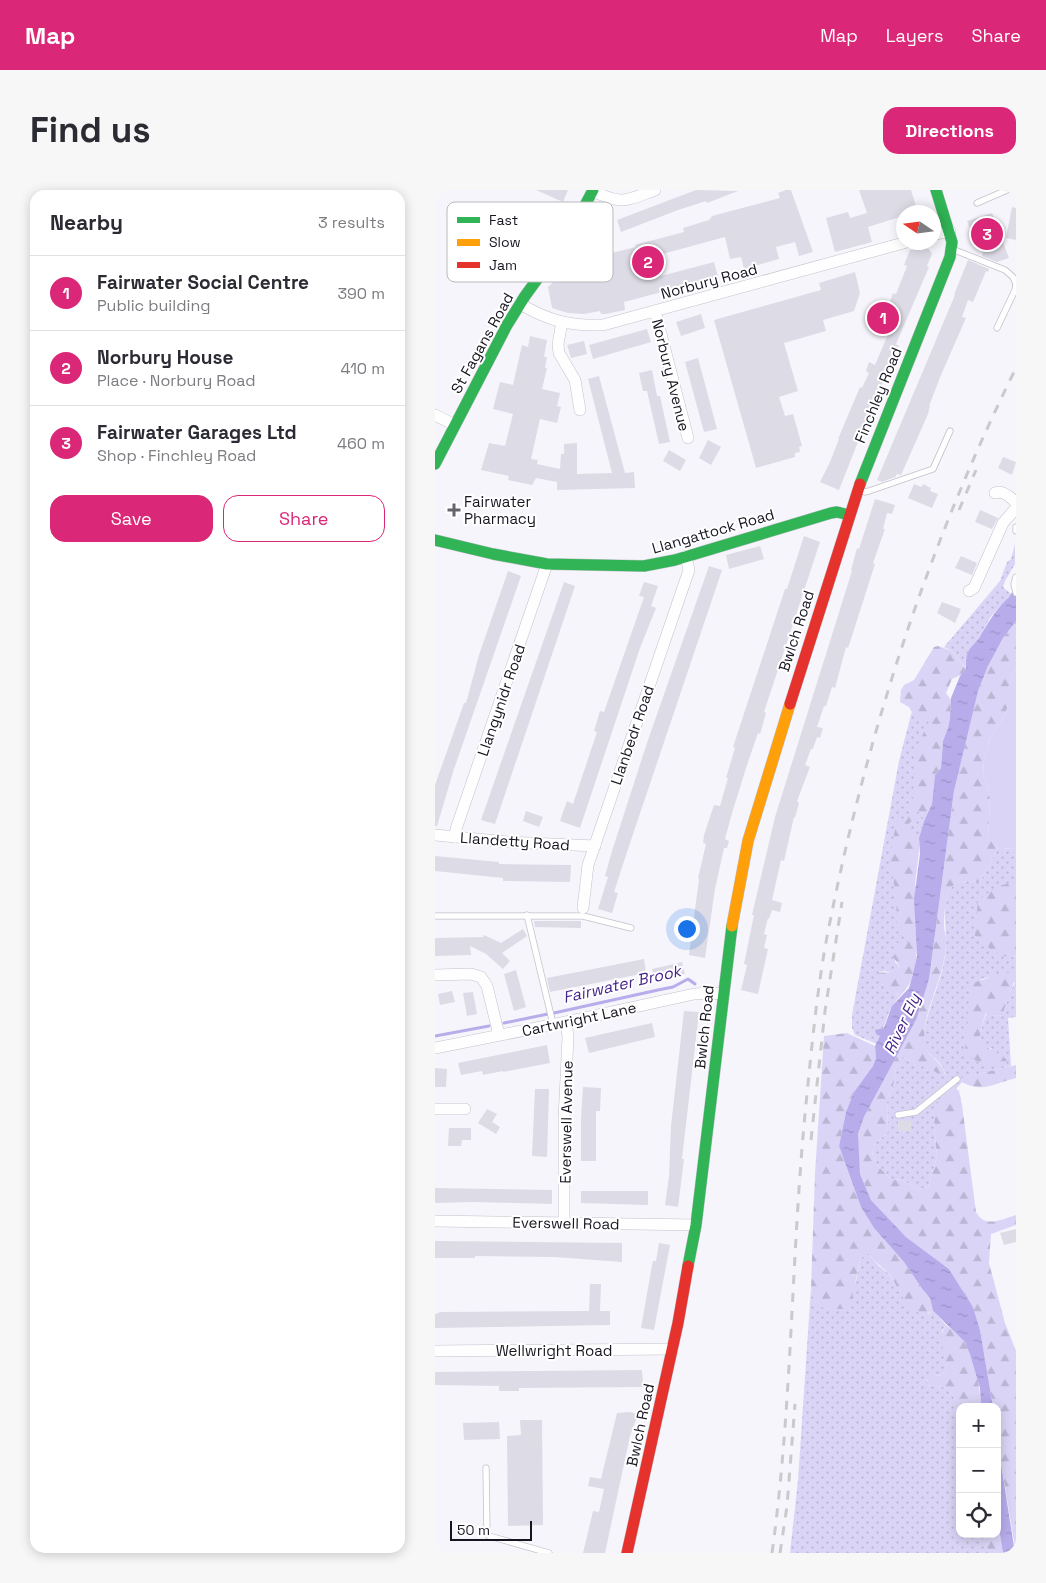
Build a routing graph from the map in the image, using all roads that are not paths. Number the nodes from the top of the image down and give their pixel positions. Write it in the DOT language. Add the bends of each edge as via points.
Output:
graph roads {
  1 [pos="655,190"];
  2 [pos="936,190"];
  3 [pos="1007,190"];
  4 [pos="593,191"];
  5 [pos="977,203"];
  6 [pos="950,231"];
  7 [pos="941,233"];
  8 [pos="896,245"];
  9 [pos="952,249"];
  10 [pos="536,282"];
  11 [pos="1016,284"];
  12 [pos="520,304"];
  13 [pos="655,311"];
  14 [pos="562,322"];
  15 [pos="997,328"];
  16 [pos="580,410"];
  17 [pos="435,415"];
  18 [pos="455,425"];
  19 [pos="950,431"];
  20 [pos="688,438"];
  21 [pos="435,464"];
  22 [pos="858,489"];
  23 [pos="995,494"];
  24 [pos="1016,502"];
  25 [pos="1016,508"];
  26 [pos="849,514"];
  27 [pos="1016,527"];
  28 [pos="1016,531"];
  29 [pos="435,540"];
  30 [pos="686,556"];
  31 [pos="547,564"];
  32 [pos="1016,578"];
  33 [pos="969,591"];
  34 [pos="1016,593"];
  35 [pos="435,834"];
  36 [pos="455,837"];
  37 [pos="595,846"];
  38 [pos="583,912"];
  39 [pos="527,915"];
  40 [pos="435,916"];
  41 [pos="631,928"];
  42 [pos="435,976"];
  43 [pos="722,994"];
  44 [pos="566,1022"];
  45 [pos="553,1024"];
  46 [pos="499,1035"];
  47 [pos="435,1048"];
  48 [pos="957,1079"];
  49 [pos="435,1108"];
  50 [pos="465,1109"];
  51 [pos="898,1115"];
  52 [pos="435,1221"];
  53 [pos="564,1222"];
  54 [pos="696,1225"];
  55 [pos="672,1349"];
  56 [pos="435,1351"];
  57 [pos="486,1468"];
  58 [pos="549,1553"];
  59 [pos="627,1553"];
  1 -- 4 [label="street" via="621,201"];
  2 -- 6 [label="street"];
  3 -- 5 [label="lane"];
  6 -- 7 [label="street"];
  6 -- 9 [label="street, Finchley Road"];
  8 -- 13 [label="street, Norbury Road"];
  9 -- 11 [label="lane" via="1005,270"];
  9 -- 22 [label="street, Finchley Road"];
  10 -- 12 [label="street, St Fagans Road"];
  11 -- 15 [label="lane"];
  12 -- 14 [label="street, Norbury Road" via="540,316"];
  12 -- 18 [label="street, St Fagans Road"];
  13 -- 14 [label="street, Norbury Road" via="603,325"];
  13 -- 20 [label="street, Norbury Avenue"];
  14 -- 16 [label="street" via="557,344 575,380"];
  17 -- 18 [label="street"];
  18 -- 21 [label="street, St Fagans Road"];
  19 -- 22 [label="lane" via="933,469 869,491"];
  22 -- 26 [label="street, Finchley Road"];
  23 -- 24 [label="street" via="1006,494"];
  25 -- 33 [label="street" via="1003,523 974,588"];
  26 -- 30 [label="street, Llangattock Road" via="831,512"];
  26 -- 43 [label="street, Bwlch Road" via="748,841"];
  27 -- 28 [label="lane"];
  29 -- 31 [label="street, Llangattock Road"];
  30 -- 31 [label="street, Llangattock Road" via="644,566"];
  30 -- 37 [label="street, Llanbedr Road" via="689,570"];
  31 -- 36 [label="street, Llangynidr Road"];
  32 -- 34 [label="lane"];
  35 -- 36 [label="street, Llandetty Road"];
  36 -- 37 [label="street, Llandetty Road"];
  37 -- 38 [label="street, Llanbedr Road" via="588,865"];
  38 -- 39 [label="lane"];
  38 -- 41 [label="lane"];
  39 -- 40 [label="lane"];
  39 -- 45 [label="lane"];
  42 -- 46 [label="street" via="471,974 481,977 487,986"];
  43 -- 44 [label="street, Cartwright Lane" via="694,994"];
  43 -- 54 [label="street, Bwlch Road"];
  44 -- 45 [label="street, Cartwright Lane"];
  44 -- 53 [label="street, Everswell Avenue"];
  45 -- 46 [label="street, Cartwright Lane"];
  46 -- 47 [label="street, Cartwright Lane"];
  48 -- 51 [label="lane" via="916,1112"];
  49 -- 50 [label="street"];
  52 -- 53 [label="street, Everswell Road"];
  53 -- 54 [label="street, Everswell Road"];
  54 -- 55 [label="street, Bwlch Road"];
  55 -- 56 [label="street, Wellwright Road"];
  55 -- 59 [label="street, Bwlch Road"];
  57 -- 58 [label="lane" via="487,1534"];
}
